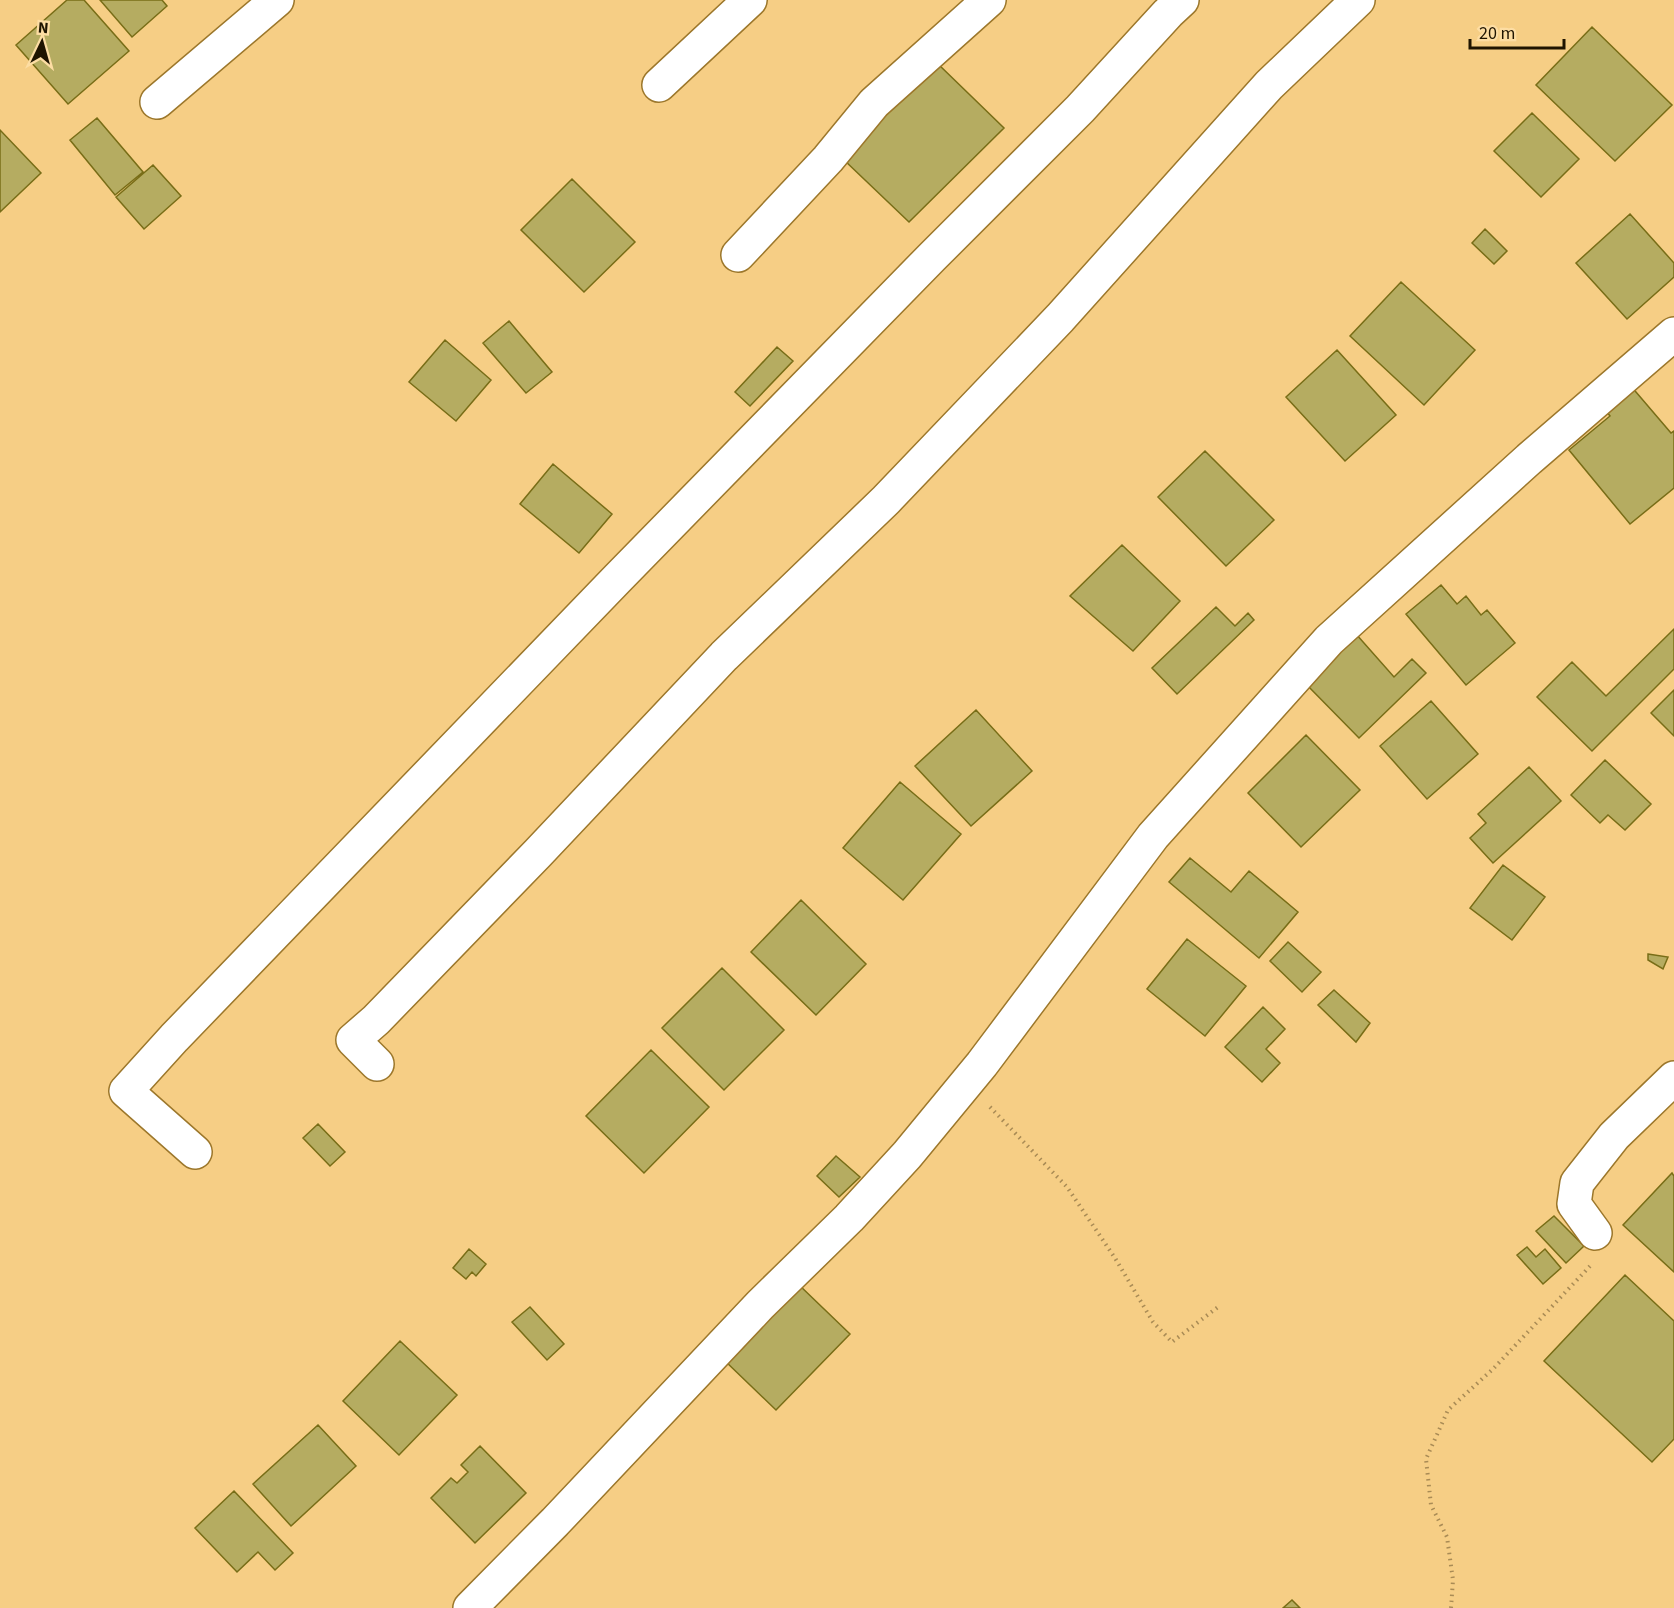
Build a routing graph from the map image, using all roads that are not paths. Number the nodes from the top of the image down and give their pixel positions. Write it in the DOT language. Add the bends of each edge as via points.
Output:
graph roads {
  1 [pos="277,0"];
  2 [pos="750,0"];
  3 [pos="989,0"];
  4 [pos="1182,0"];
  5 [pos="1358,0"];
  6 [pos="659,85"];
  7 [pos="157,102"];
  8 [pos="738,255"];
  9 [pos="1674,334"];
  10 [pos="377,1064"];
  11 [pos="1674,1078"];
  12 [pos="195,1152"];
  13 [pos="1595,1233"];
  14 [pos="470,1608"];
  1 -- 7 [label="street"];
  2 -- 6 [label="street"];
  3 -- 8 [label="street" via="874,103 828,159"];
  4 -- 12 [label="street" via="1080,109 617,579 126,1091"];
  5 -- 10 [label="street" via="1269,85 1060,318 886,500 724,656 522,870 353,1040"];
  9 -- 14 [label="street" via="1329,640 1153,836 907,1155"];
  11 -- 13 [label="street" via="1614,1136 1577,1183 1575,1204"];
}
